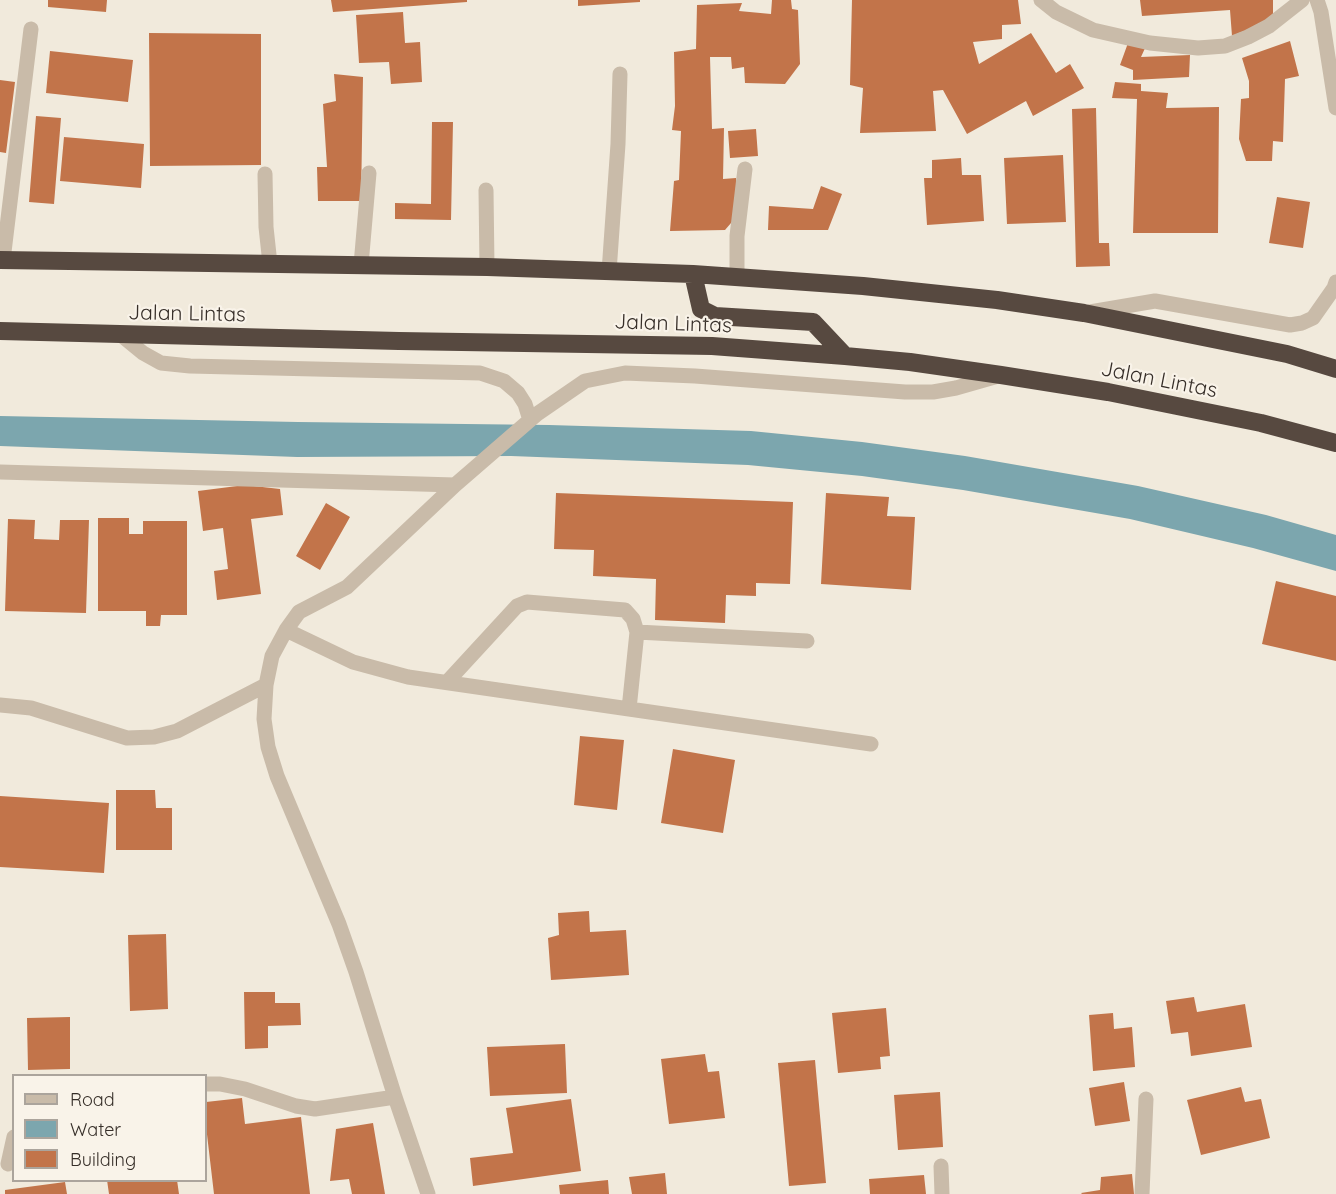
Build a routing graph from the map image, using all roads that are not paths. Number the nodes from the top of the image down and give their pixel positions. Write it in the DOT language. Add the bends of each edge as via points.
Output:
graph roads {
  1 [pos="1041,0"];
  2 [pos="1302,0"];
  3 [pos="1319,6"];
  4 [pos="31,29"];
  5 [pos="1336,33"];
  6 [pos="620,74"];
  7 [pos="1336,108"];
  8 [pos="744,169"];
  9 [pos="369,173"];
  10 [pos="265,174"];
  11 [pos="486,190"];
  12 [pos="2,260"];
  13 [pos="270,264"];
  14 [pos="361,266"];
  15 [pos="487,267"];
  16 [pos="609,272"];
  17 [pos="693,274"];
  18 [pos="737,277"];
  19 [pos="1336,282"];
  20 [pos="1084,314"];
  21 [pos="0,331"];
  22 [pos="121,335"];
  23 [pos="845,356"];
  24 [pos="1336,369"];
  25 [pos="1000,375"];
  26 [pos="530,420"];
  27 [pos="1336,443"];
  28 [pos="0,472"];
  29 [pos="455,485"];
  30 [pos="285,630"];
  31 [pos="637,632"];
  32 [pos="807,641"];
  33 [pos="447,682"];
  34 [pos="266,685"];
  35 [pos="0,705"];
  36 [pos="629,710"];
  37 [pos="871,744"];
  38 [pos="207,1084"];
  39 [pos="395,1097"];
  40 [pos="1146,1099"];
  41 [pos="12,1146"];
  42 [pos="8,1164"];
  43 [pos="941,1166"];
  44 [pos="428,1194"];
  45 [pos="942,1194"];
  46 [pos="1142,1194"];
  1 -- 2 [label="street" via="1093,30 1150,43 1198,48 1225,46 1248,38"];
  3 -- 5 [label="street"];
  3 -- 7 [label="street"];
  4 -- 12 [label="street"];
  6 -- 16 [label="street"];
  8 -- 18 [label="street"];
  9 -- 14 [label="street"];
  10 -- 13 [label="street"];
  11 -- 15 [label="street"];
  12 -- 13 [label="highway"];
  13 -- 14 [label="highway"];
  14 -- 15 [label="highway"];
  15 -- 16 [label="highway"];
  16 -- 17 [label="highway"];
  17 -- 18 [label="highway"];
  17 -- 23 [label="highway" via="701,309 715,316 813,322"];
  18 -- 20 [label="highway" via="997,300"];
  19 -- 20 [label="street" via="1313,318 1290,326 1155,301"];
  20 -- 24 [label="highway" via="1287,354"];
  21 -- 22 [label="highway, Jalan Lintas"];
  22 -- 23 [label="highway, Jalan Lintas" via="712,346"];
  22 -- 26 [label="street" via="161,363 480,373 504,381 518,393"];
  23 -- 25 [label="highway, Jalan Lintas"];
  25 -- 26 [label="street" via="956,388 904,392 625,373 585,381"];
  25 -- 27 [label="highway, Jalan Lintas" via="1108,392"];
  26 -- 29 [label="street"];
  28 -- 29 [label="street"];
  29 -- 30 [label="street" via="347,587 300,612"];
  30 -- 33 [label="street" via="353,662 408,677"];
  30 -- 34 [label="street" via="272,656"];
  31 -- 32 [label="street"];
  31 -- 33 [label="street" via="625,610 528,602 517,606"];
  31 -- 36 [label="street"];
  33 -- 36 [label="street"];
  34 -- 35 [label="street" via="177,731 154,737 127,738 31,708"];
  34 -- 39 [label="street" via="264,719 277,776 339,924"];
  36 -- 37 [label="street"];
  38 -- 39 [label="street" via="245,1089 315,1109"];
  39 -- 44 [label="street"];
  40 -- 46 [label="street"];
  41 -- 42 [label="street"];
  43 -- 45 [label="street"];
}
